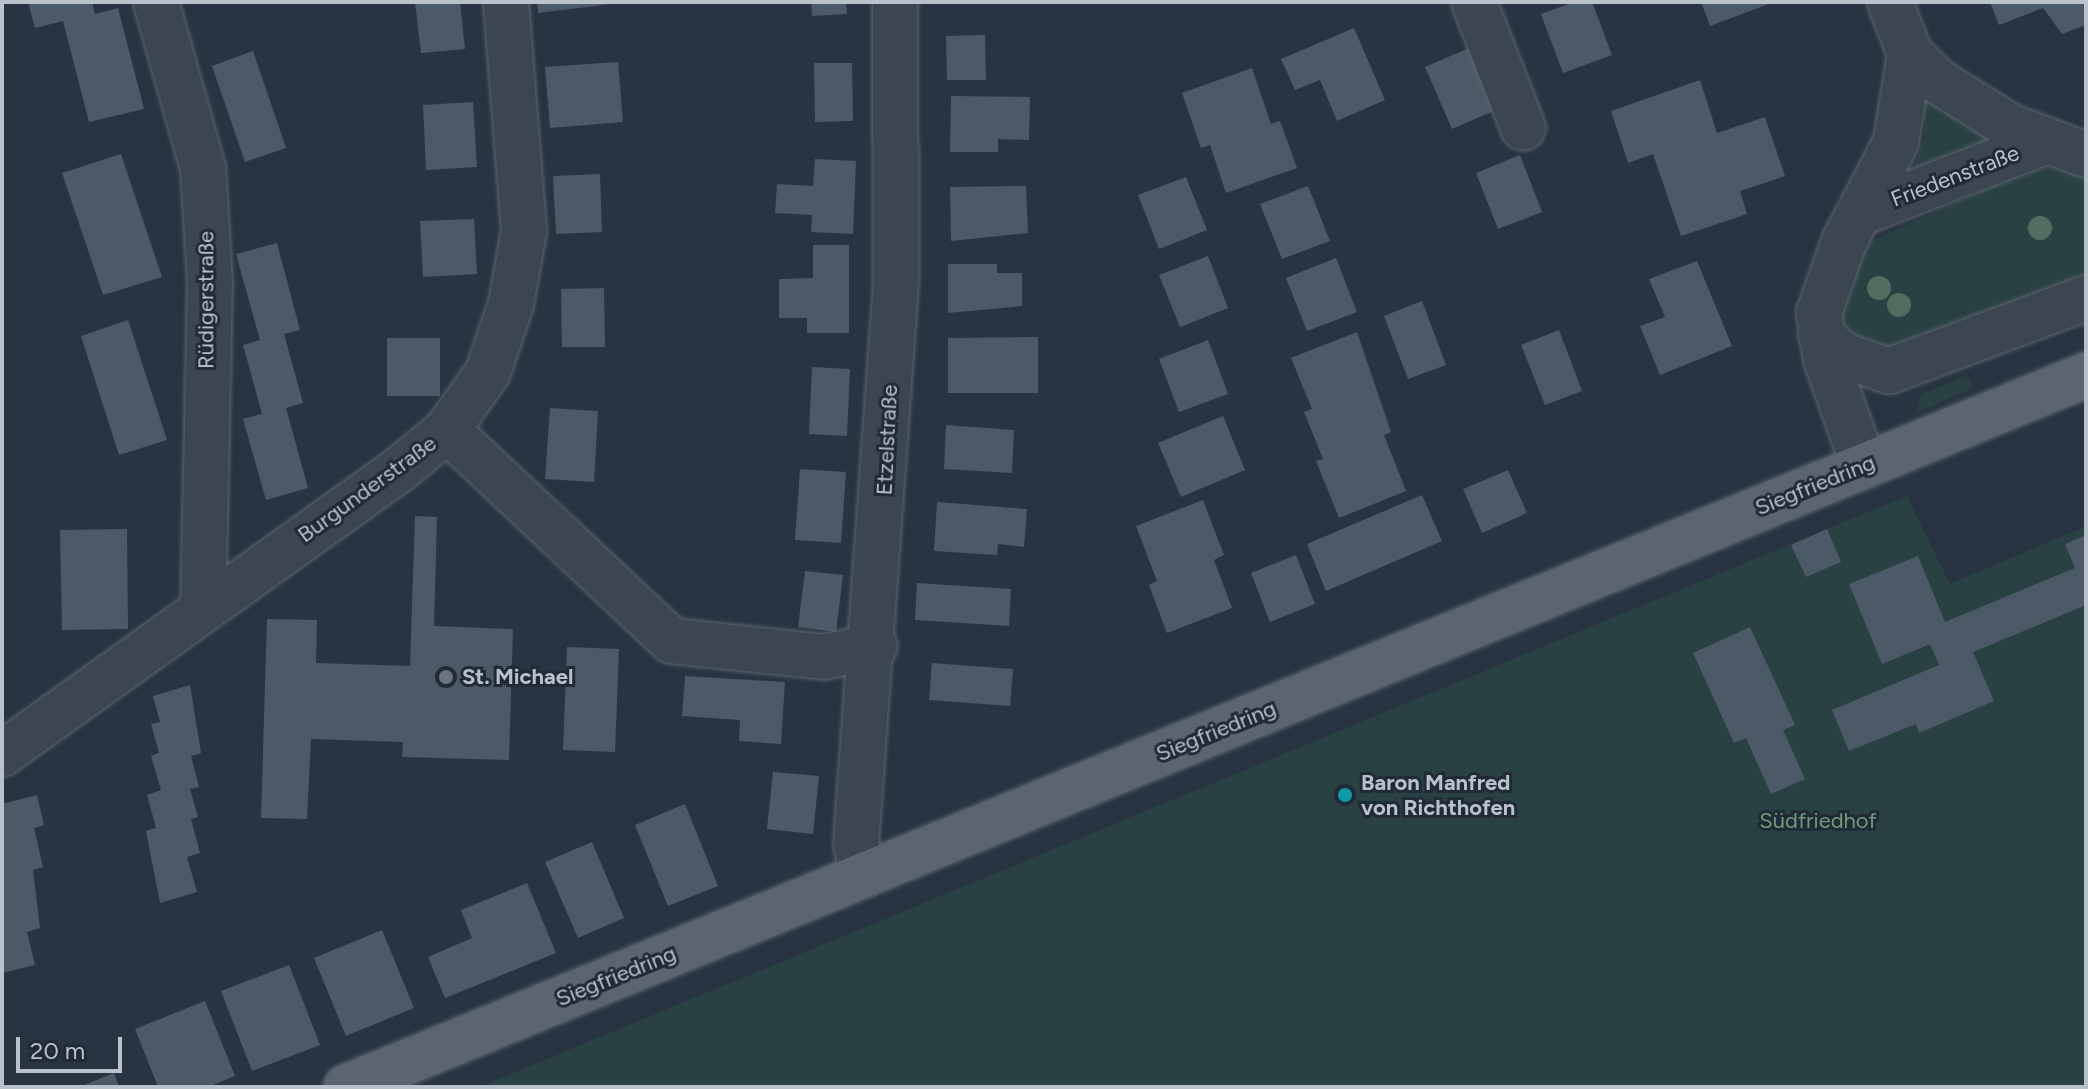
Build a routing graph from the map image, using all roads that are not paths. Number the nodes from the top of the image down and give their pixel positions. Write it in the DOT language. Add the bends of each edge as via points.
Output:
graph roads {
  1 [pos="156,2"];
  2 [pos="506,2"];
  3 [pos="895,2"];
  4 [pos="1474,2"];
  5 [pos="1890,2"];
  6 [pos="1910,54"];
  7 [pos="1523,128"];
  8 [pos="2067,148"];
  9 [pos="1863,212"];
  10 [pos="2086,298"];
  11 [pos="1821,335"];
  12 [pos="2086,375"];
  13 [pos="447,430"];
  14 [pos="1864,466"];
  15 [pos="203,605"];
  16 [pos="875,646"];
  17 [pos="2,754"];
  18 [pos="863,876"];
  19 [pos="346,1087"];
  1 -- 15 [label="street, Rüdigerstraße" via="203,168 210,281"];
  2 -- 13 [label="street, Burgunderstraße" via="524,231 511,304 488,372"];
  3 -- 16 [label="street, Etzelstraße" via="896,283"];
  4 -- 7 [label="street"];
  5 -- 6 [label="street, Friedenstraße"];
  6 -- 8 [label="street, Friedenstraße" via="1960,98"];
  6 -- 9 [label="street, Friedenstraße" via="1896,142"];
  8 -- 9 [label="street, Friedenstraße"];
  9 -- 11 [label="street, Friedenstraße" via="1827,284"];
  10 -- 11 [label="street" via="1889,371 1843,355"];
  11 -- 14 [label="street, Friedenstraße"];
  12 -- 14 [label="main road, Siegfriedring"];
  13 -- 15 [label="street, Burgunderstraße"];
  13 -- 16 [label="street" via="672,641 824,657"];
  14 -- 18 [label="main road, Siegfriedring"];
  15 -- 17 [label="street, Burgunderstraße"];
  16 -- 18 [label="street, Etzelstraße" via="856,844"];
  18 -- 19 [label="main road, Siegfriedring"];
}
